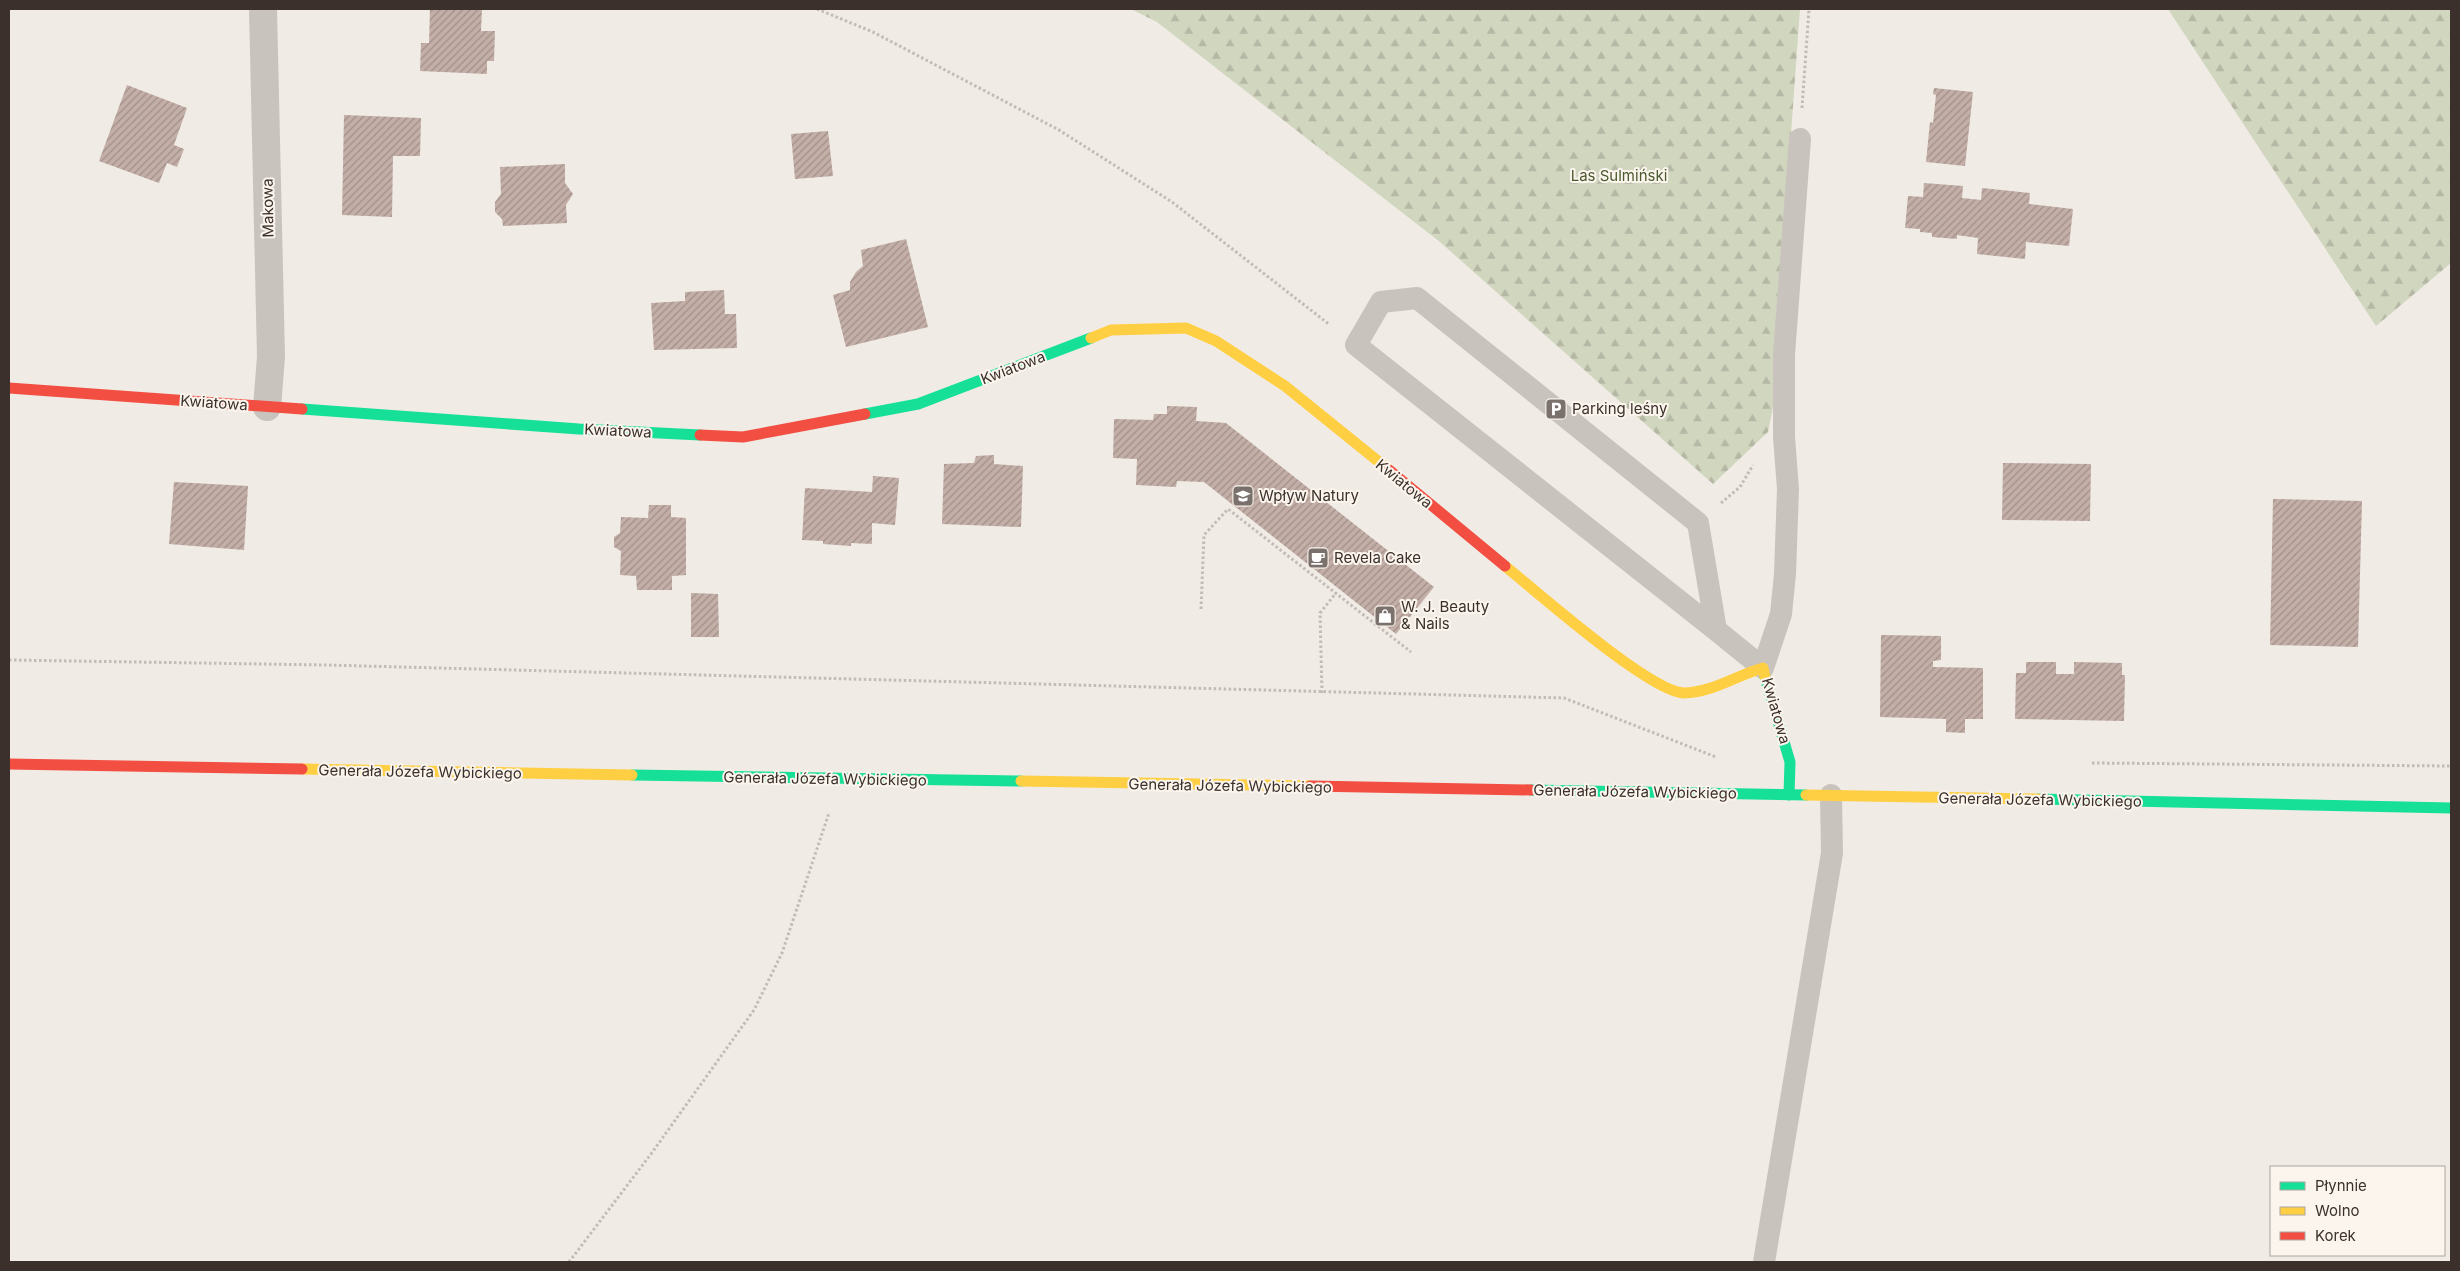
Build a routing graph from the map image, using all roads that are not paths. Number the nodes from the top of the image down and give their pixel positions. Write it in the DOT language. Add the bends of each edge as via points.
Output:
graph roads {
  1 [pos="263,9"];
  2 [pos="1800,139"];
  3 [pos="9,388"];
  4 [pos="267,407"];
  5 [pos="1716,630"];
  6 [pos="1763,668"];
  7 [pos="9,764"];
  8 [pos="1789,795"];
  9 [pos="1831,795"];
  10 [pos="2451,808"];
  11 [pos="1764,1262"];
  1 -- 4 [label="street, Makowa" via="271,357"];
  2 -- 6 [label="lane" via="1784,355 1788,489 1785,574 1781,614"];
  3 -- 4 [label="main road, Kwiatowa"];
  4 -- 6 [label="main road, Kwiatowa" via="743,437 918,404 1111,330 1186,328 1216,340 1285,386 1594,638 1654,683 1684,693 1718,687 1739,675"];
  5 -- 5 [label="lane" via="1698,524 1417,298 1381,302 1356,345"];
  5 -- 6 [label="lane"];
  6 -- 8 [label="main road, Kwiatowa" via="1790,762"];
  7 -- 8 [label="main road, Generała Józefa Wybickiego"];
  8 -- 9 [label="main road, Generała Józefa Wybickiego"];
  9 -- 10 [label="main road, Generała Józefa Wybickiego"];
  9 -- 11 [label="lane" via="1832,853"];
}
